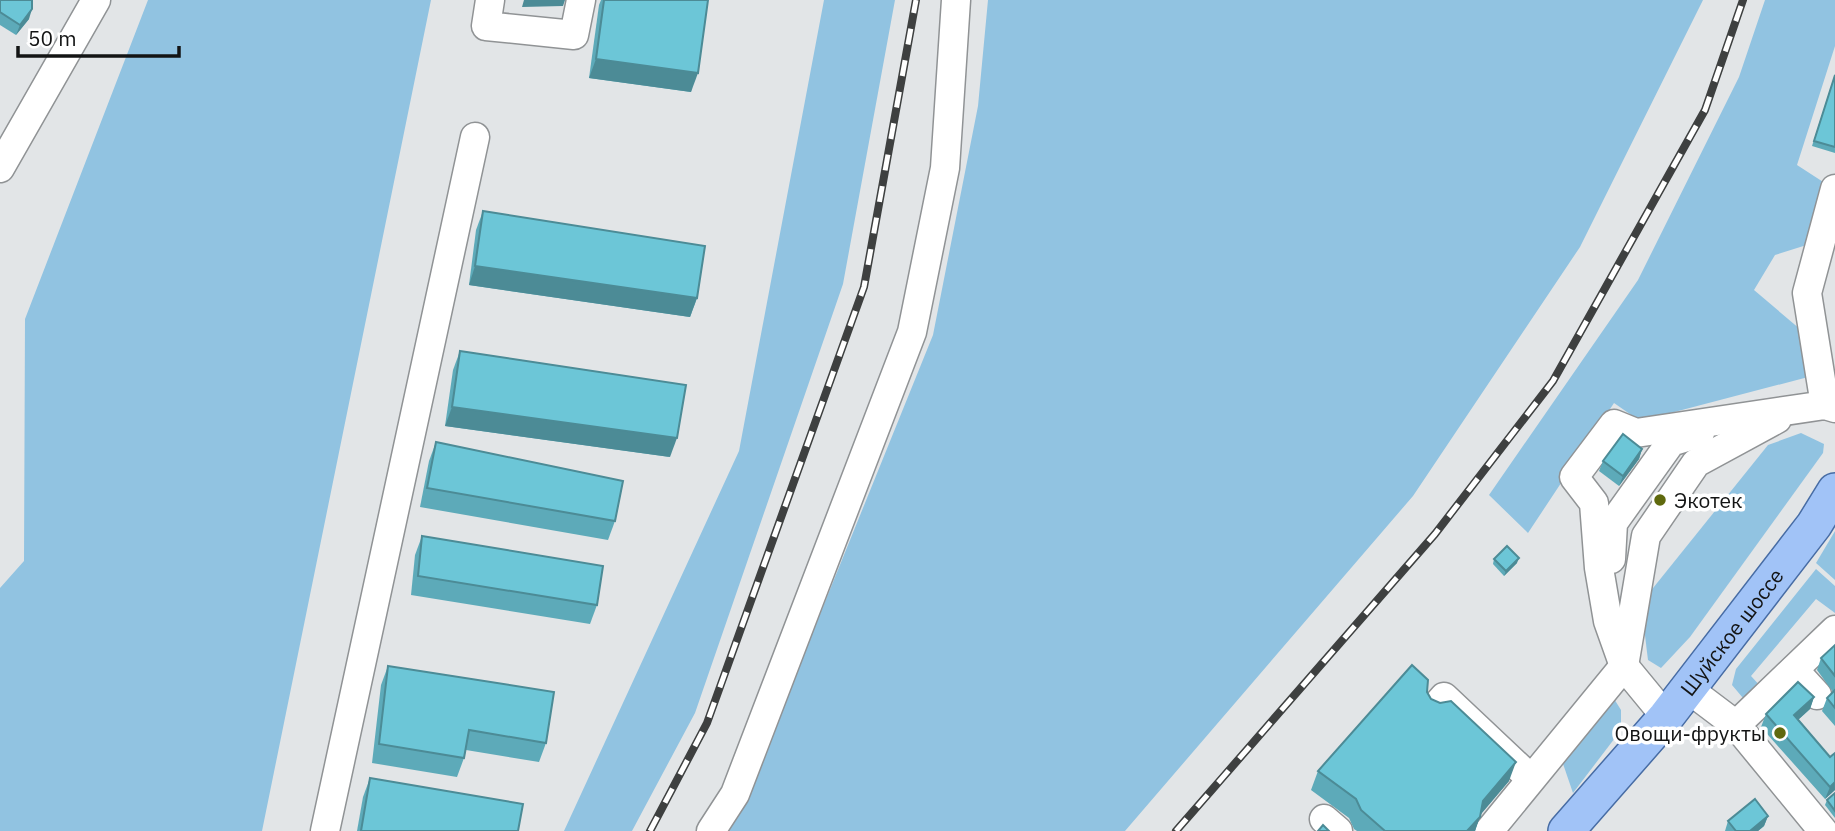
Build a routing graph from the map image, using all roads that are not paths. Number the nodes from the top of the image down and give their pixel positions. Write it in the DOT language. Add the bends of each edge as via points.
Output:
graph roads {
  1 [pos="96,0"];
  2 [pos="490,0"];
  3 [pos="581,0"];
  4 [pos="957,0"];
  5 [pos="475,137"];
  6 [pos="0,169"];
  7 [pos="1835,189"];
  8 [pos="1830,406"];
  9 [pos="1795,409"];
  10 [pos="1756,415"];
  11 [pos="1835,491"];
  12 [pos="1608,621"];
  13 [pos="1835,630"];
  14 [pos="1624,666"];
  15 [pos="1794,670"];
  16 [pos="1687,688"];
  17 [pos="1816,695"];
  18 [pos="1436,706"];
  19 [pos="1666,717"];
  20 [pos="1736,725"];
  21 [pos="1530,778"];
  22 [pos="325,831"];
  23 [pos="710,831"];
  24 [pos="1489,831"];
  25 [pos="1566,831"];
  26 [pos="1823,831"];
  1 -- 6 [label="street"];
  2 -- 3 [label="street" via="486,26 575,35"];
  4 -- 23 [label="street" via="945,168 912,332 735,794"];
  5 -- 22 [label="street"];
  7 -- 8 [label="street" via="1807,293"];
  8 -- 9 [label="street"];
  9 -- 10 [label="street"];
  9 -- 14 [label="street" via="1696,463 1646,536"];
  10 -- 12 [label="street" via="1671,442 1613,523"];
  10 -- 12 [label="street" via="1636,433 1614,424 1574,477 1594,503"];
  11 -- 16 [label="main road, Шуйское шоссе"];
  12 -- 14 [label="street"];
  13 -- 15 [label="street"];
  14 -- 19 [label="street"];
  14 -- 21 [label="street"];
  15 -- 17 [label="street"];
  15 -- 20 [label="street"];
  16 -- 19 [label="main road, Шуйское шоссе"];
  16 -- 20 [label="street"];
  18 -- 21 [label="street" via="1444,697"];
  19 -- 25 [label="main road, Шуйское шоссе"];
  20 -- 26 [label="street"];
  21 -- 24 [label="street"];
}
